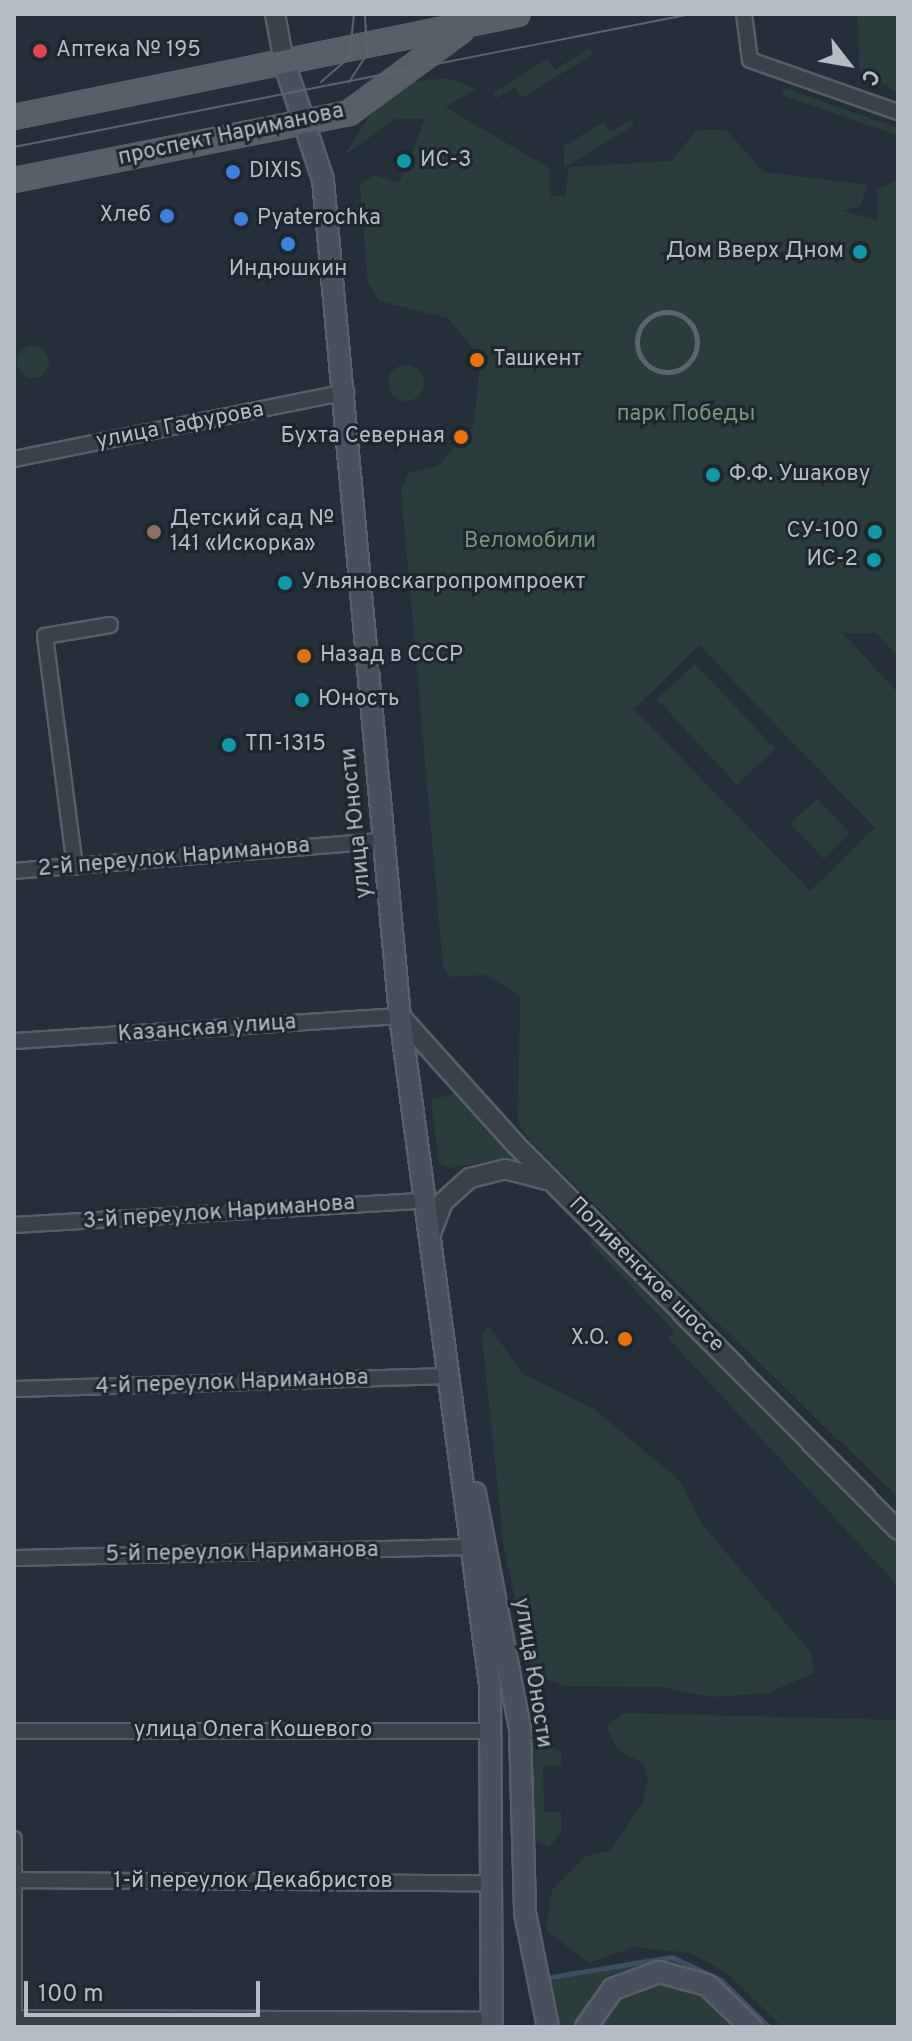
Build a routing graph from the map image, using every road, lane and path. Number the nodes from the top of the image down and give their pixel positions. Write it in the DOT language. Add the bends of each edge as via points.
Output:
graph roads {
  1 [pos="275,14"];
  2 [pos="518,14"];
  3 [pos="744,14"];
  4 [pos="469,24"];
  5 [pos="284,62"];
  6 [pos="898,112"];
  7 [pos="14,117"];
  8 [pos="301,123"];
  9 [pos="14,180"];
  10 [pos="346,392"];
  11 [pos="14,459"];
  12 [pos="110,625"];
  13 [pos="382,841"];
  14 [pos="75,867"];
  15 [pos="14,871"];
  16 [pos="400,1016"];
  17 [pos="14,1041"];
  18 [pos="556,1185"];
  19 [pos="424,1201"];
  20 [pos="14,1225"];
  21 [pos="430,1236"];
  22 [pos="450,1376"];
  23 [pos="14,1389"];
  24 [pos="898,1530"];
  25 [pos="470,1547"];
  26 [pos="14,1558"];
  27 [pos="14,1731"];
  28 [pos="493,1731"];
  29 [pos="14,1839"];
  30 [pos="14,1880"];
  31 [pos="493,1883"];
  32 [pos="14,2018"];
  33 [pos="495,2025"];
  34 [pos="14,2027"];
  35 [pos="548,2027"];
  36 [pos="586,2027"];
  37 [pos="751,2027"];
  1 -- 5 [label="street"];
  2 -- 4 [label="main road, проспект Нариманова"];
  3 -- 6 [label="street" via="750,60"];
  4 -- 5 [label="main road, проспект Нариманова"];
  4 -- 8 [label="main road, проспект Нариманова" via="349,113"];
  5 -- 7 [label="main road, проспект Нариманова"];
  5 -- 8 [label="main road, улица Юности"];
  8 -- 9 [label="main road, проспект Нариманова"];
  8 -- 10 [label="main road, улица Юности" via="323,180"];
  10 -- 11 [label="street, улица Гафурова"];
  10 -- 13 [label="main road, улица Юности"];
  12 -- 14 [label="street" via="45,636"];
  13 -- 14 [label="street, 2-й переулок Нариманова"];
  13 -- 16 [label="main road, улица Юности"];
  14 -- 15 [label="street, 2-й переулок Нариманова"];
  16 -- 17 [label="street, Казанская улица"];
  16 -- 18 [label="street, Поливенское шоссе"];
  16 -- 19 [label="main road, улица Юности"];
  18 -- 21 [label="street" via="523,1170 478,1175 443,1202"];
  18 -- 24 [label="street, Поливенское шоссе"];
  19 -- 20 [label="street, 3-й переулок Нариманова"];
  19 -- 21 [label="main road, улица Юности"];
  21 -- 22 [label="main road, улица Юности"];
  22 -- 23 [label="street, 4-й переулок Нариманова"];
  22 -- 25 [label="main road, улица Юности"];
  22 -- 35 [label="main road, улица Юности" via="520,1730 525,1913"];
  25 -- 26 [label="street, 5-й переулок Нариманова"];
  25 -- 28 [label="main road, улица Юности"];
  27 -- 28 [label="street, улица Олега Кошевого"];
  28 -- 31 [label="main road, улица Юности"];
  29 -- 30 [label="street"];
  30 -- 31 [label="street, 1-й переулок Декабристов"];
  30 -- 32 [label="street"];
  31 -- 33 [label="main road, улица Юности"];
  32 -- 33 [label="street"];
  32 -- 34 [label="street"];
  36 -- 37 [label="main road" via="613,1989 659,1972 707,1985"];
}
